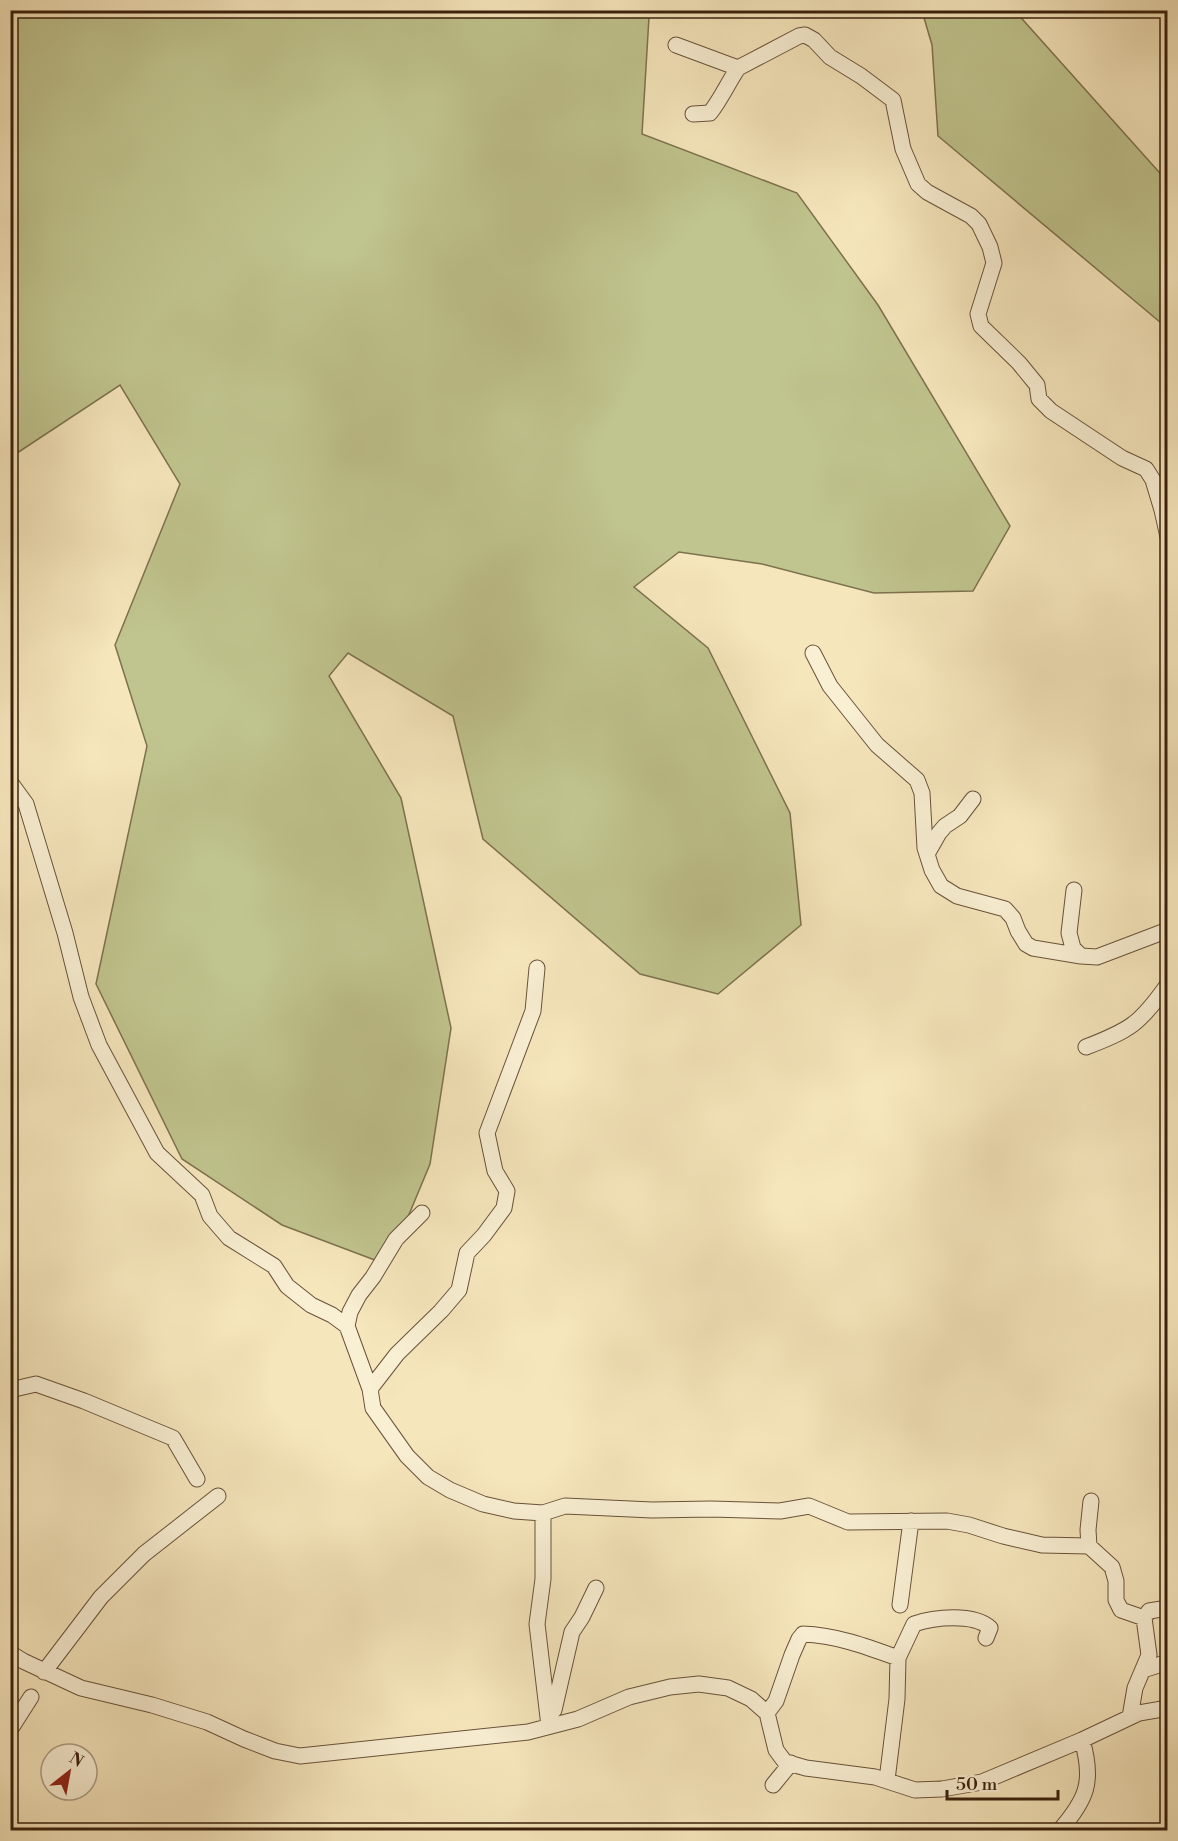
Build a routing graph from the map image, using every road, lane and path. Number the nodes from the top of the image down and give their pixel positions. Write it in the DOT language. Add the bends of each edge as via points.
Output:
graph roads {
  1 [pos="676,45"];
  2 [pos="738,68"];
  3 [pos="693,114"];
  4 [pos="1167,537"];
  5 [pos="813,653"];
  6 [pos="10,782"];
  7 [pos="973,799"];
  8 [pos="927,854"];
  9 [pos="1074,890"];
  10 [pos="1167,930"];
  11 [pos="1081,956"];
  12 [pos="537,968"];
  13 [pos="1167,984"];
  14 [pos="1086,1047"];
  15 [pos="422,1213"];
  16 [pos="347,1326"];
  17 [pos="370,1389"];
  18 [pos="10,1390"];
  19 [pos="197,1479"];
  20 [pos="219,1496"];
  21 [pos="1091,1501"];
  22 [pos="543,1513"];
  23 [pos="911,1521"];
  24 [pos="1089,1546"];
  25 [pos="596,1588"];
  26 [pos="900,1605"];
  27 [pos="1167,1608"];
  28 [pos="1144,1617"];
  29 [pos="986,1638"];
  30 [pos="10,1653"];
  31 [pos="898,1658"];
  32 [pos="1167,1662"];
  33 [pos="1143,1670"];
  34 [pos="44,1672"];
  35 [pos="31,1697"];
  36 [pos="1167,1708"];
  37 [pos="766,1713"];
  38 [pos="1130,1717"];
  39 [pos="549,1721"];
  40 [pos="10,1730"];
  41 [pos="1082,1740"];
  42 [pos="790,1763"];
  43 [pos="887,1780"];
  44 [pos="773,1785"];
  45 [pos="1060,1830"];
  1 -- 2 [label="street"];
  2 -- 3 [label="street" via="710,113"];
  2 -- 4 [label="street" via="805,35 893,100 903,149 918,184 971,216 990,247 994,263 978,314 981,326 1019,363 1037,385 1039,399 1051,411 1122,458 1146,469 1153,480"];
  5 -- 8 [label="street" via="830,686 870,737 917,780 922,793"];
  6 -- 16 [label="street" via="26,804 81,997 99,1045 157,1153 202,1195 210,1216 229,1238 274,1266 287,1286 311,1305"];
  7 -- 8 [label="street" via="939,833"];
  8 -- 11 [label="street" via="941,886 957,896 1005,909 1014,918 1026,944"];
  9 -- 11 [label="street" via="1069,933 1073,948"];
  10 -- 11 [label="street" via="1097,957"];
  12 -- 17 [label="street" via="533,1011 487,1133 495,1171 507,1191 504,1208 467,1253 459,1290 397,1354"];
  13 -- 14 [label="street" via="1140,1021"];
  15 -- 16 [label="street" via="396,1239 359,1295"];
  16 -- 17 [label="street"];
  17 -- 22 [label="street" via="373,1408 407,1456 428,1477 483,1504"];
  18 -- 19 [label="street" via="36,1384 173,1438"];
  20 -- 34 [label="street" via="144,1554 101,1597"];
  21 -- 24 [label="street"];
  22 -- 23 [label="street" via="565,1506 652,1510 780,1510 809,1506 848,1522"];
  22 -- 39 [label="street" via="543,1579 537,1624"];
  23 -- 24 [label="street" via="969,1524 1042,1545"];
  23 -- 26 [label="street"];
  24 -- 28 [label="street" via="1112,1567 1121,1610"];
  25 -- 39 [label="street" via="572,1632"];
  27 -- 28 [label="street" via="1149,1611"];
  28 -- 33 [label="street" via="1149,1655"];
  29 -- 31 [label="street" via="990,1628 984,1623 930,1618 914,1624"];
  30 -- 34 [label="street"];
  31 -- 37 [label="street" via="828,1636 803,1634 776,1701"];
  31 -- 43 [label="street"];
  32 -- 33 [label="street"];
  33 -- 38 [label="street"];
  34 -- 39 [label="street" via="81,1688 207,1722 275,1751 300,1756 528,1732"];
  35 -- 40 [label="street"];
  36 -- 38 [label="street"];
  37 -- 39 [label="street" via="751,1699 728,1688 699,1684 629,1697 578,1719"];
  37 -- 42 [label="street" via="776,1750"];
  38 -- 41 [label="street"];
  41 -- 43 [label="street" via="982,1782 915,1790"];
  41 -- 45 [label="street" via="1089,1781 1080,1803"];
  42 -- 43 [label="street"];
  42 -- 44 [label="street"];
}
